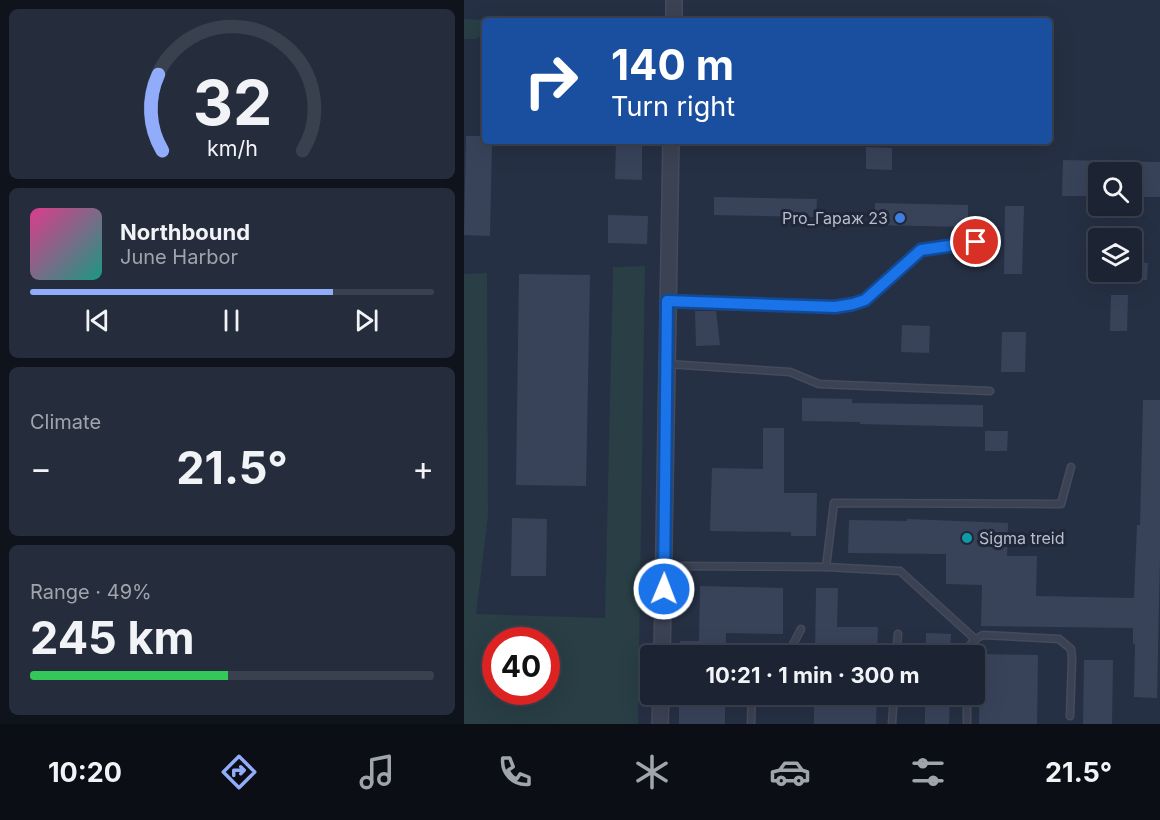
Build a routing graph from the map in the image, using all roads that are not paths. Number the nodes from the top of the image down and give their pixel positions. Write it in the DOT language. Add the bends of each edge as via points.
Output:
graph roads {
  1 [pos="674,0"];
  2 [pos="674,18"];
  3 [pos="671,144"];
  4 [pos="976,242"];
  5 [pos="667,301"];
  6 [pos="666,364"];
  7 [pos="990,391"];
  8 [pos="1071,467"];
  9 [pos="664,566"];
  10 [pos="826,567"];
  11 [pos="801,628"];
  12 [pos="898,634"];
  13 [pos="975,639"];
  14 [pos="662,645"];
  15 [pos="793,645"];
  16 [pos="897,645"];
  17 [pos="970,645"];
  18 [pos="661,705"];
  19 [pos="752,705"];
  20 [pos="893,705"];
  21 [pos="967,705"];
  22 [pos="1070,716"];
  23 [pos="660,724"];
  24 [pos="751,724"];
  25 [pos="892,724"];
  26 [pos="967,724"];
  1 -- 2 [label="street"];
  3 -- 5 [label="street"];
  4 -- 5 [label="lane" via="921,250 865,300 853,304 835,307"];
  5 -- 6 [label="street"];
  6 -- 7 [label="lane" via="790,372 819,384"];
  6 -- 9 [label="street"];
  8 -- 10 [label="lane" via="1061,504 834,503"];
  9 -- 10 [label="lane"];
  9 -- 14 [label="street"];
  10 -- 13 [label="lane" via="900,571"];
  11 -- 15 [label="lane"];
  12 -- 16 [label="lane"];
  13 -- 17 [label="lane"];
  13 -- 22 [label="lane" via="983,635 1059,639 1067,644 1072,658"];
  18 -- 23 [label="street"];
  19 -- 24 [label="lane"];
  20 -- 25 [label="lane"];
  21 -- 26 [label="lane"];
}
